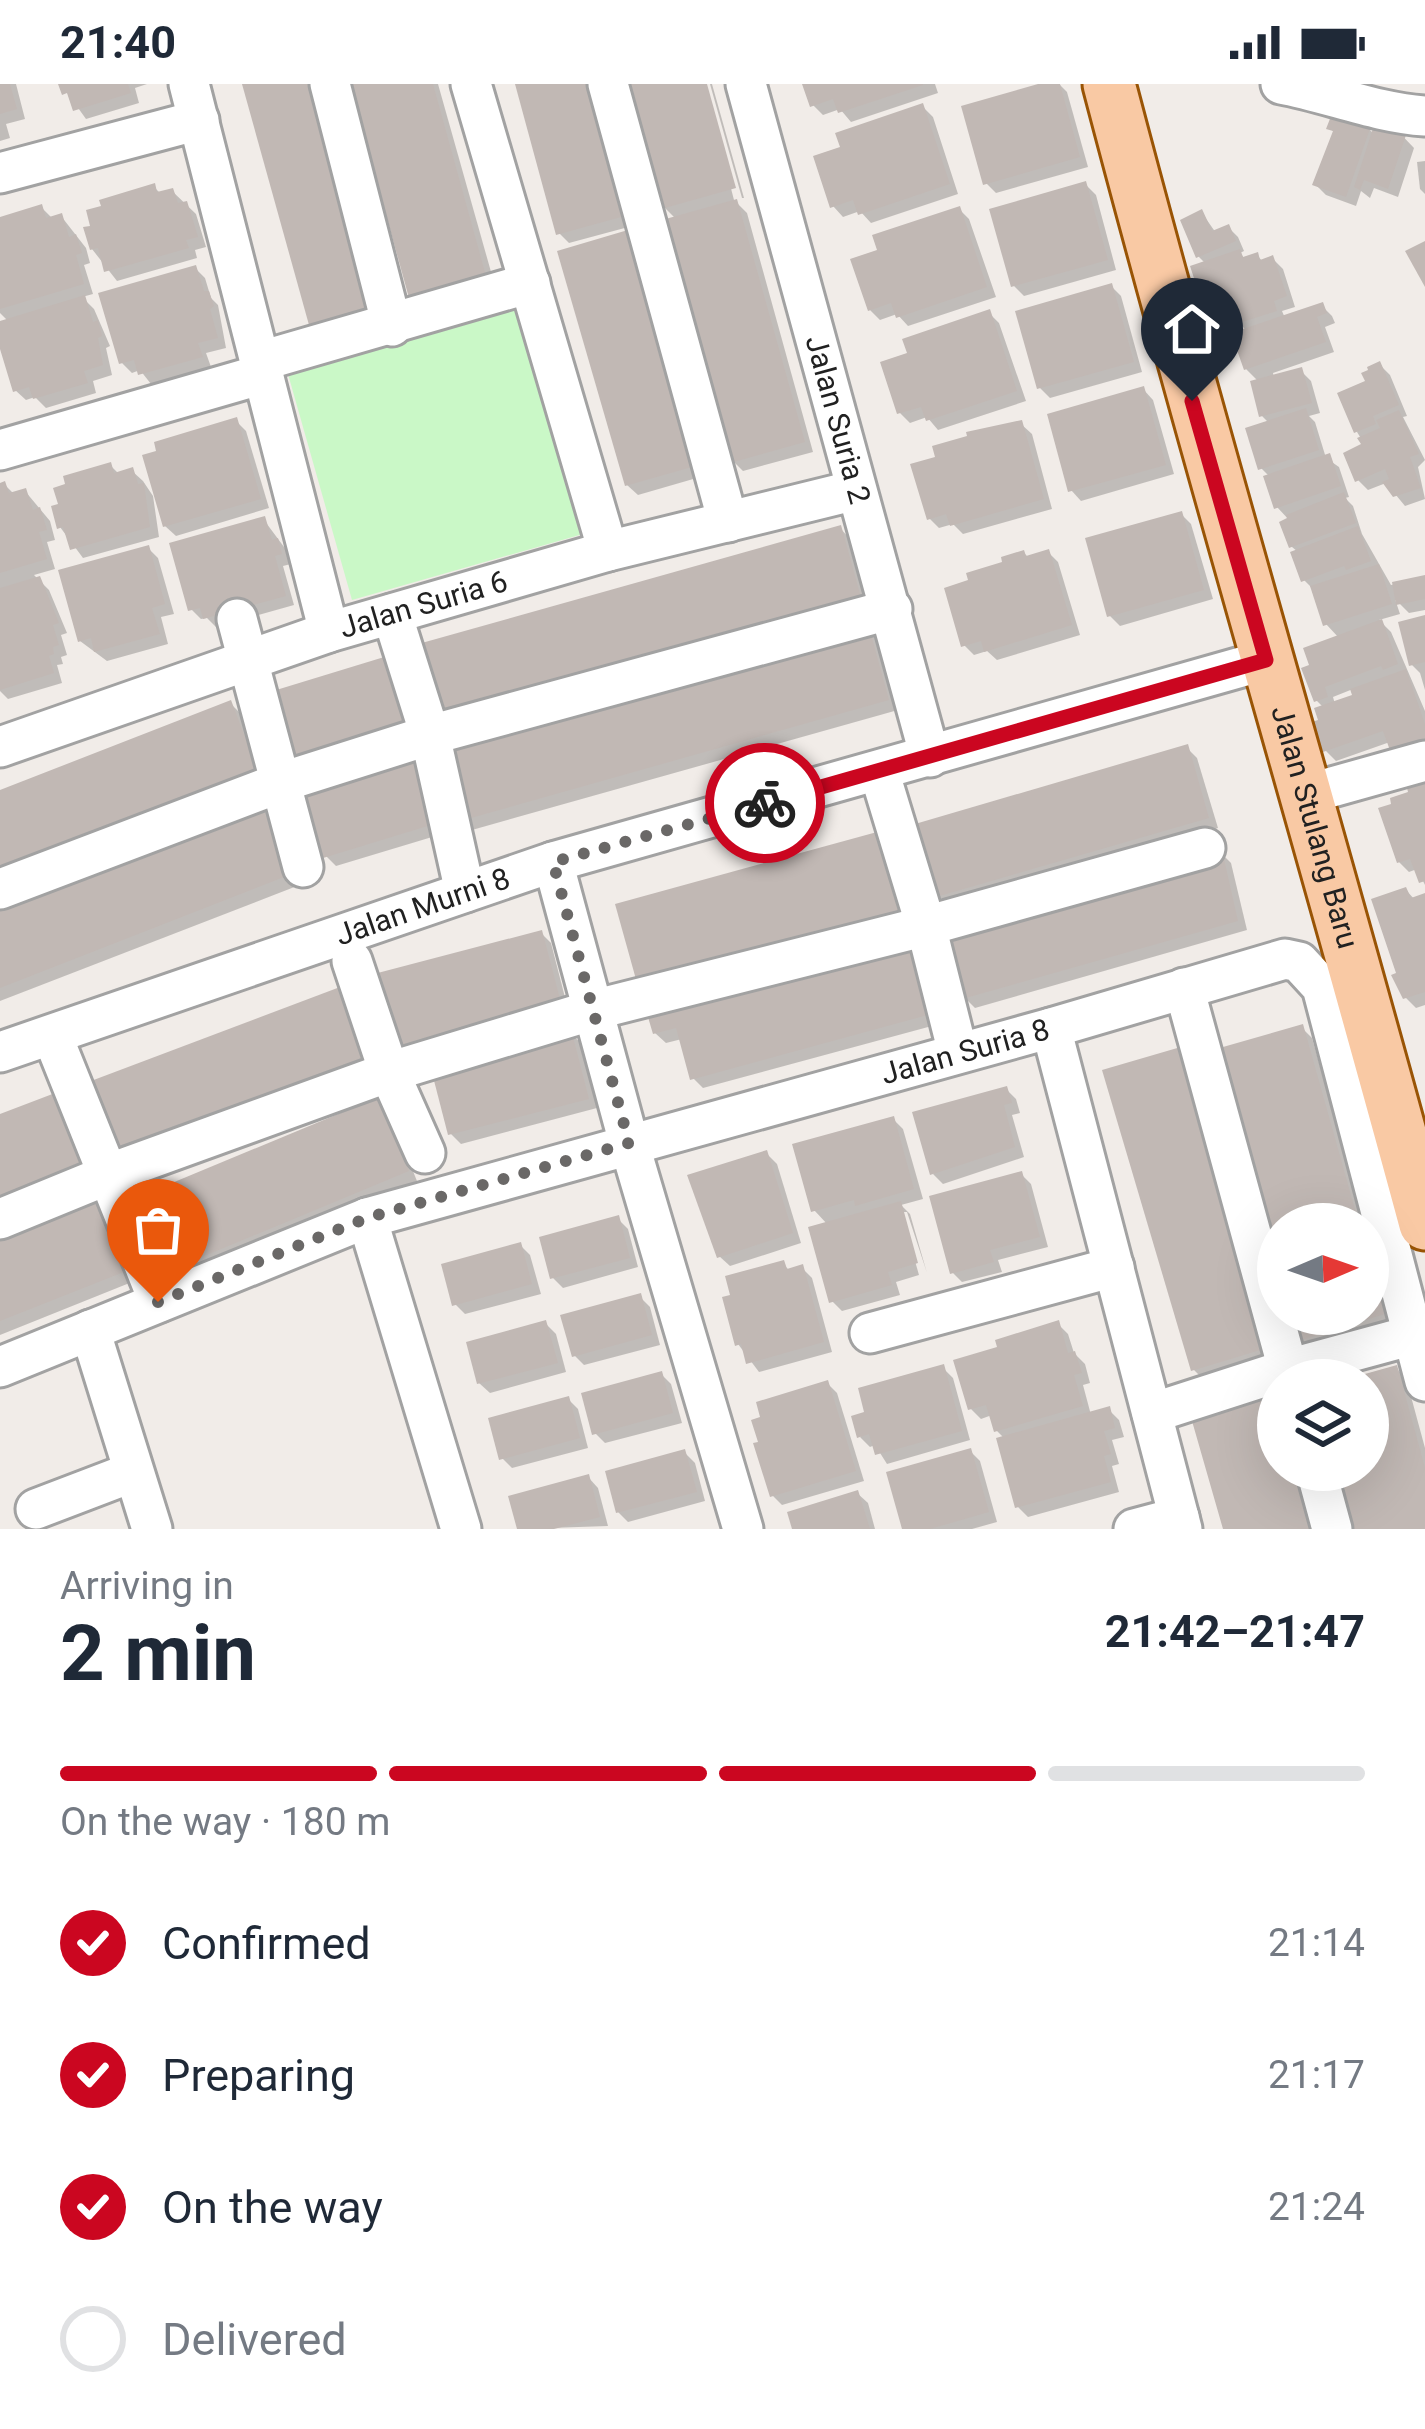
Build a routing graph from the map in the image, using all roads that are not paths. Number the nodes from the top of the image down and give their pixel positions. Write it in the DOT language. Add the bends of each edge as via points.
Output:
graph roads {
  1 [pos="330,84"];
  2 [pos="471,84"];
  3 [pos="608,84"];
  4 [pos="746,84"];
  5 [pos="1109,84"];
  6 [pos="1282,84"];
  7 [pos="194,102"];
  8 [pos="1425,116"];
  9 [pos="0,173"];
  10 [pos="530,283"];
  11 [pos="392,326"];
  12 [pos="262,368"];
  13 [pos="0,450"];
  14 [pos="856,490"];
  15 [pos="728,522"];
  16 [pos="608,551"];
  17 [pos="892,609"];
  18 [pos="392,614"];
  19 [pos="237,620"];
  20 [pos="329,632"];
  21 [pos="248,660"];
  22 [pos="1266,660"];
  23 [pos="430,735"];
  24 [pos="0,747"];
  25 [pos="931,757"];
  26 [pos="1425,760"];
  27 [pos="879,771"];
  28 [pos="282,782"];
  29 [pos="1307,794"];
  30 [pos="1204,848"];
  31 [pos="553,862"];
  32 [pos="303,867"];
  33 [pos="0,889"];
  34 [pos="465,892"];
  35 [pos="926,926"];
  36 [pos="352,961"];
  37 [pos="1184,988"];
  38 [pos="593,1010"];
  39 [pos="1052,1028"];
  40 [pos="52,1035"];
  41 [pos="0,1052"];
  42 [pos="958,1053"];
  43 [pos="389,1072"];
  44 [pos="629,1143"];
  45 [pos="425,1153"];
  46 [pos="110,1174"];
  47 [pos="367,1218"];
  48 [pos="0,1219"];
  49 [pos="1425,1224"];
  50 [pos="1114,1267"];
  51 [pos="158,1302"];
  52 [pos="90,1330"];
  53 [pos="870,1333"];
  54 [pos="1413,1335"];
  55 [pos="1286,1359"];
  56 [pos="1337,1359"];
  57 [pos="0,1366"];
  58 [pos="1425,1381"];
  59 [pos="1257,1383"];
  60 [pos="1152,1413"];
  61 [pos="133,1472"];
  62 [pos="1321,1491"];
  63 [pos="36,1509"];
  64 [pos="1181,1523"];
  65 [pos="152,1529"];
  66 [pos="461,1529"];
  67 [pos="743,1529"];
  68 [pos="1134,1529"];
  69 [pos="1331,1529"];
  1 -- 11 [label="street"];
  2 -- 10 [label="street"];
  3 -- 15 [label="street"];
  4 -- 14 [label="street, Jalan Suria 2"];
  5 -- 22 [label="main road, Jalan Stulang Baru"];
  6 -- 8 [label="street"];
  7 -- 9 [label="street"];
  7 -- 12 [label="street"];
  10 -- 11 [label="street"];
  10 -- 16 [label="street"];
  11 -- 12 [label="street"];
  12 -- 13 [label="street"];
  12 -- 20 [label="street"];
  14 -- 15 [label="street, Jalan Suria 6"];
  14 -- 17 [label="street, Jalan Suria 2"];
  15 -- 16 [label="street, Jalan Suria 6"];
  16 -- 18 [label="street, Jalan Suria 6"];
  17 -- 23 [label="street"];
  17 -- 25 [label="street, Jalan Suria 2"];
  18 -- 20 [label="street, Jalan Suria 6"];
  18 -- 23 [label="street"];
  19 -- 21 [label="street"];
  20 -- 21 [label="street, Jalan Suria 6"];
  21 -- 24 [label="street, Jalan Suria 6"];
  21 -- 28 [label="street"];
  22 -- 25 [label="street, Jalan Murni 8"];
  22 -- 29 [label="main road, Jalan Stulang Baru"];
  23 -- 28 [label="street"];
  23 -- 34 [label="street"];
  25 -- 27 [label="street, Jalan Murni 8"];
  26 -- 29 [label="street"];
  27 -- 31 [label="street, Jalan Murni 8"];
  27 -- 35 [label="street"];
  28 -- 32 [label="street"];
  28 -- 33 [label="street"];
  29 -- 49 [label="main road, Jalan Stulang Baru"];
  30 -- 35 [label="street"];
  31 -- 34 [label="street, Jalan Murni 8"];
  31 -- 38 [label="street"];
  34 -- 40 [label="street, Jalan Murni 8"];
  35 -- 38 [label="street"];
  35 -- 42 [label="street"];
  36 -- 43 [label="street"];
  37 -- 39 [label="street, Jalan Suria 8"];
  37 -- 54 [label="street, Jalan Suria 8" via="1270,961 1299,962 1322,987"];
  37 -- 55 [label="street"];
  38 -- 43 [label="street"];
  38 -- 44 [label="street"];
  39 -- 42 [label="street, Jalan Suria 8"];
  39 -- 50 [label="street"];
  40 -- 41 [label="street, Jalan Murni 8"];
  40 -- 46 [label="street"];
  42 -- 44 [label="street, Jalan Suria 8"];
  43 -- 45 [label="street"];
  43 -- 46 [label="street"];
  44 -- 47 [label="street, Jalan Suria 8"];
  44 -- 67 [label="street"];
  46 -- 48 [label="street"];
  46 -- 51 [label="street"];
  47 -- 51 [label="street, Jalan Suria 8"];
  47 -- 66 [label="street"];
  50 -- 53 [label="street"];
  50 -- 60 [label="street"];
  51 -- 52 [label="street, Jalan Suria 8"];
  52 -- 57 [label="street, Jalan Suria 8"];
  52 -- 61 [label="street"];
  54 -- 56 [label="street"];
  54 -- 58 [label="street"];
  59 -- 60 [label="street"];
  60 -- 64 [label="street"];
  61 -- 63 [label="street"];
  61 -- 65 [label="street"];
  62 -- 69 [label="street"];
  64 -- 68 [label="street"];
}
